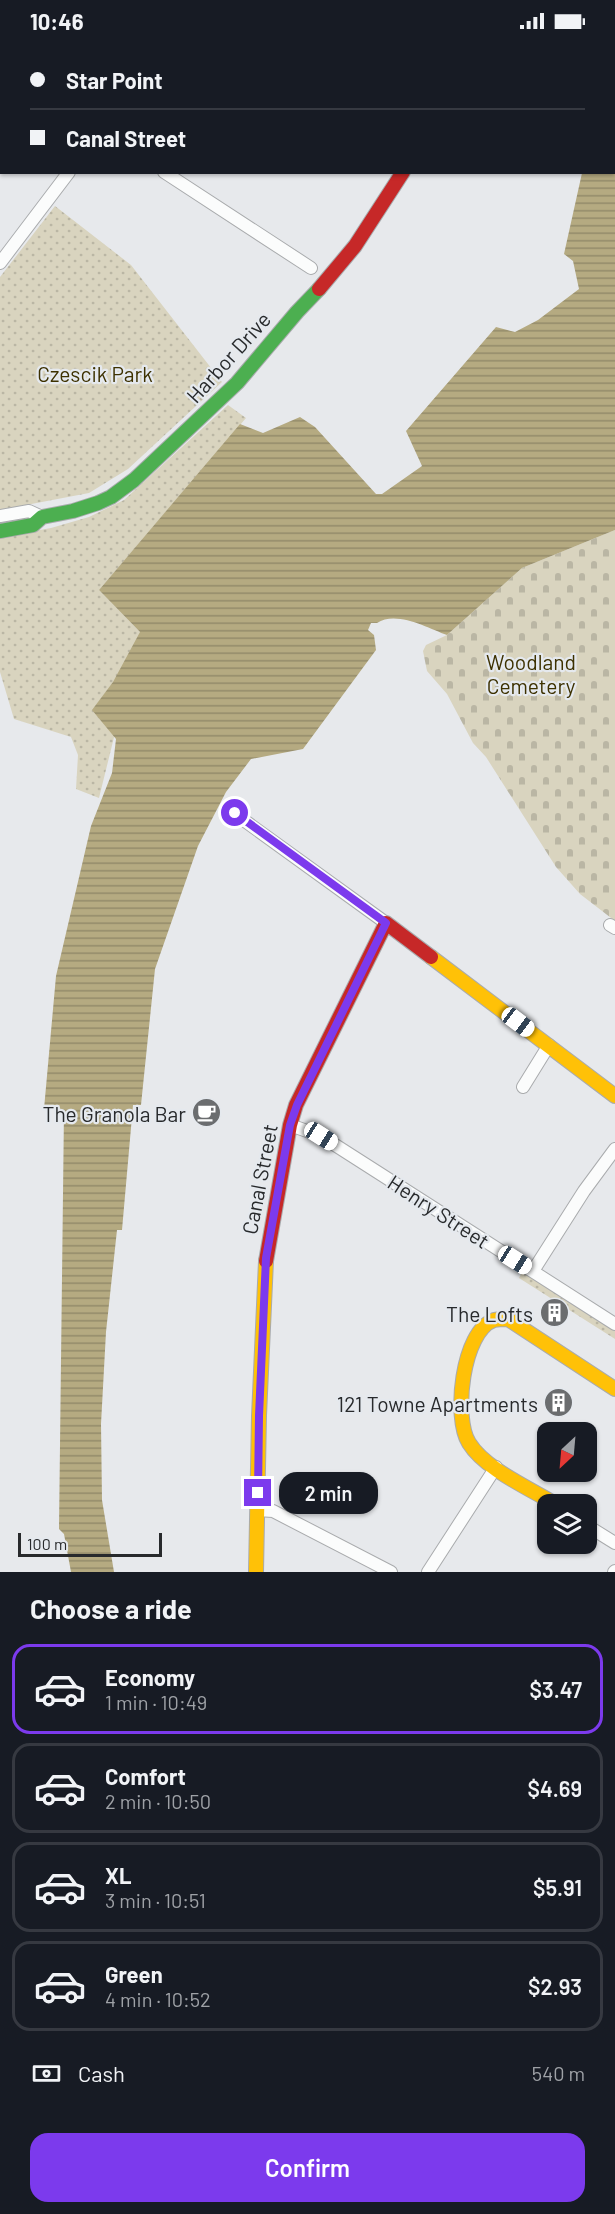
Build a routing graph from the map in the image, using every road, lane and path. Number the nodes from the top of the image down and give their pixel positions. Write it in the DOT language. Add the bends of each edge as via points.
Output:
graph roads {
  1 [pos="67,174"];
  2 [pos="167,174"];
  3 [pos="402,174"];
  4 [pos="0,263"];
  5 [pos="311,268"];
  6 [pos="0,516"];
  7 [pos="42,517"];
  8 [pos="0,531"];
  9 [pos="227,808"];
  10 [pos="386,923"];
  11 [pos="549,1045"];
  12 [pos="523,1087"];
  13 [pos="615,1096"];
  14 [pos="290,1125"];
  15 [pos="615,1149"];
  16 [pos="533,1271"];
  17 [pos="615,1324"];
  18 [pos="615,1389"];
  19 [pos="496,1467"];
  20 [pos="539,1494"];
  21 [pos="257,1510"];
  22 [pos="597,1532"];
  23 [pos="615,1543"];
  24 [pos="256,1572"];
  25 [pos="391,1572"];
  26 [pos="428,1572"];
  1 -- 4 [label="street"];
  2 -- 5 [label="street"];
  3 -- 7 [label="street, Harbor Drive" via="337,271 197,422 111,497"];
  6 -- 7 [label="street, Harbor Drive" via="29,511"];
  7 -- 8 [label="street, Harbor Drive" via="33,525"];
  9 -- 10 [label="street"];
  10 -- 11 [label="street"];
  10 -- 14 [label="street, Canal Street" via="301,1094"];
  11 -- 12 [label="street"];
  11 -- 13 [label="street"];
  14 -- 16 [label="street, Henry Street" via="321,1136"];
  14 -- 21 [label="street, Canal Street" via="266,1258"];
  15 -- 16 [label="street"];
  16 -- 17 [label="street, Henry Street"];
  18 -- 19 [label="street" via="508,1319 491,1320 468,1352 463,1371 462,1419 466,1440"];
  19 -- 20 [label="street"];
  19 -- 26 [label="street"];
  21 -- 24 [label="street, Canal Street"];
  21 -- 25 [label="street" via="273,1511"];
  22 -- 23 [label="street"];
}
